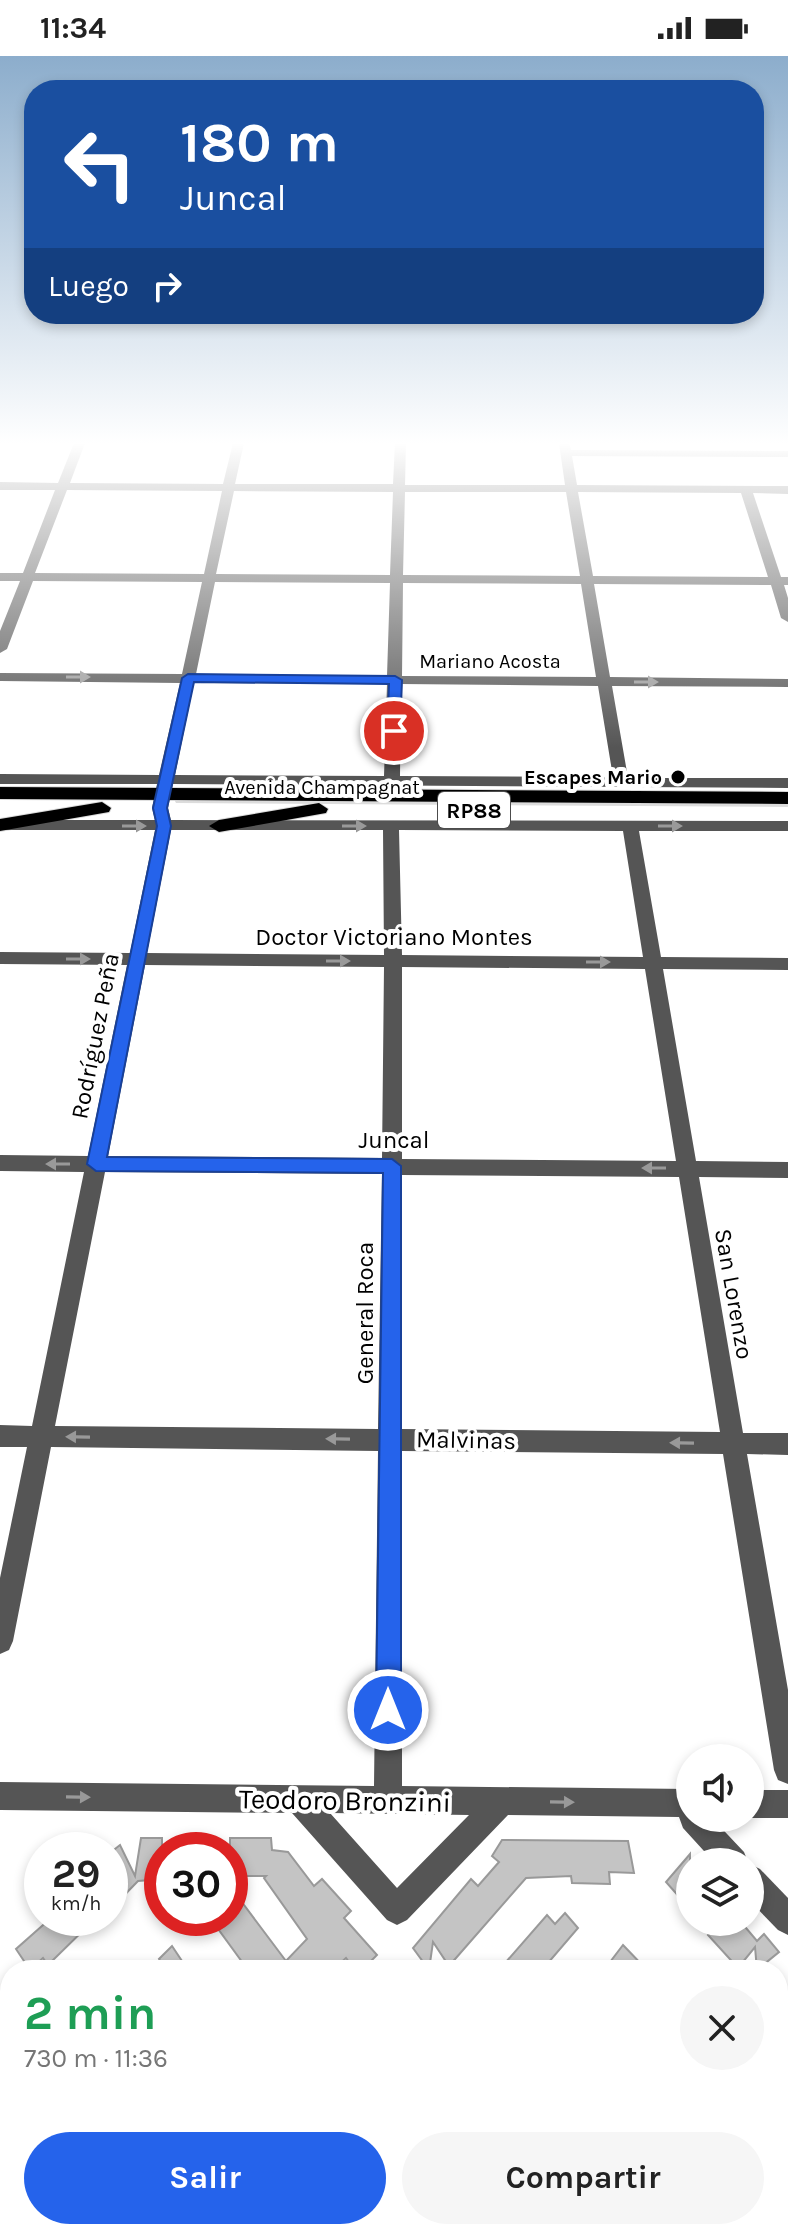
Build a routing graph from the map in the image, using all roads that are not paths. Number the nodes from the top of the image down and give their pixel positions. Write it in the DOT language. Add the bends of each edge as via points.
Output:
graph roads {
  1 [pos="40,545"];
  2 [pos="216,545"];
  3 [pos="399,545"];
  4 [pos="581,545"];
  5 [pos="768,545"];
  6 [pos="0,577"];
  7 [pos="27,577"];
  8 [pos="208,578"];
  9 [pos="399,579"];
  10 [pos="587,580"];
  11 [pos="782,581"];
  12 [pos="788,618"];
  13 [pos="0,649"];
  14 [pos="0,677"];
  15 [pos="188,678"];
  16 [pos="395,680"];
  17 [pos="604,682"];
  18 [pos="788,683"];
  19 [pos="392,782"];
  20 [pos="621,782"];
  21 [pos="788,783"];
  22 [pos="788,798"];
  23 [pos="4,801"];
  24 [pos="103,802"];
  25 [pos="163,802"];
  26 [pos="224,802"];
  27 [pos="320,803"];
  28 [pos="788,812"];
  29 [pos="391,826"];
  30 [pos="630,826"];
  31 [pos="788,826"];
  32 [pos="0,958"];
  33 [pos="137,959"];
  34 [pos="393,961"];
  35 [pos="652,963"];
  36 [pos="788,964"];
  37 [pos="0,1163"];
  38 [pos="96,1164"];
  39 [pos="392,1166"];
  40 [pos="687,1169"];
  41 [pos="788,1170"];
  42 [pos="0,1436"];
  43 [pos="41,1437"];
  44 [pos="390,1440"];
  45 [pos="733,1443"];
  46 [pos="788,1444"];
  47 [pos="0,1641"];
  48 [pos="788,1770"];
  49 [pos="0,1796"];
  50 [pos="298,1799"];
  51 [pos="388,1800"];
  52 [pos="502,1801"];
  53 [pos="764,1804"];
  54 [pos="788,1804"];
  55 [pos="676,1809"];
  56 [pos="707,1832"];
  57 [pos="722,1848"];
  58 [pos="764,1894"];
  59 [pos="788,1920"];
  1 -- 7 [label="street"];
  2 -- 8 [label="street, Rodríguez Peña"];
  3 -- 9 [label="street"];
  4 -- 10 [label="street"];
  5 -- 11 [label="street"];
  6 -- 7 [label="street"];
  7 -- 8 [label="street"];
  7 -- 13 [label="street"];
  8 -- 9 [label="street"];
  8 -- 15 [label="street, Rodríguez Peña"];
  9 -- 10 [label="street"];
  9 -- 16 [label="street"];
  10 -- 11 [label="street"];
  10 -- 17 [label="street"];
  11 -- 12 [label="street"];
  14 -- 15 [label="street, Mariano Acosta, one-way"];
  15 -- 16 [label="street, Mariano Acosta"];
  15 -- 25 [label="street, Rodríguez Peña"];
  16 -- 17 [label="street, Mariano Acosta"];
  16 -- 19 [label="street"];
  17 -- 18 [label="street, Mariano Acosta, one-way"];
  17 -- 20 [label="street"];
  19 -- 20 [label="street, Avenida Champagnat"];
  19 -- 27 [label="street, Avenida Champagnat"];
  20 -- 21 [label="street, Avenida Champagnat"];
  22 -- 27 [label="highway, Avenida Champagnat / RP88"];
  23 -- 24 [label="highway, Avenida Champagnat / RP88"];
  23 -- 24 [label="street, Avenida Champagnat"];
  23 -- 24 [label="highway" via="57,788"];
  23 -- 24 [label="highway" via="56,817"];
  24 -- 25 [label="highway, Avenida Champagnat / RP88"];
  24 -- 25 [label="street, Avenida Champagnat"];
  25 -- 26 [label="highway, Avenida Champagnat / RP88"];
  25 -- 26 [label="street, Avenida Champagnat"];
  25 -- 33 [label="street, Rodríguez Peña"];
  26 -- 27 [label="highway, Avenida Champagnat / RP88"];
  26 -- 27 [label="street, Avenida Champagnat"];
  26 -- 27 [label="highway" via="275,788"];
  26 -- 27 [label="highway" via="269,817"];
  27 -- 28 [label="highway, Avenida Champagnat / RP88"];
  27 -- 29 [label="street, Avenida Champagnat, one-way"];
  29 -- 30 [label="street, Avenida Champagnat"];
  29 -- 34 [label="street, General Roca"];
  30 -- 31 [label="street, Avenida Champagnat, one-way"];
  30 -- 35 [label="street, San Lorenzo"];
  32 -- 33 [label="street, Doctor Victoriano Montes, one-way"];
  33 -- 34 [label="street, Doctor Victoriano Montes, one-way"];
  33 -- 38 [label="street, Rodríguez Peña"];
  34 -- 35 [label="street, Doctor Victoriano Montes, one-way"];
  34 -- 39 [label="street, General Roca"];
  35 -- 36 [label="street, Doctor Victoriano Montes"];
  35 -- 40 [label="street, San Lorenzo"];
  38 -- 37 [label="street, Juncal, one-way"];
  38 -- 39 [label="street, Juncal"];
  38 -- 43 [label="street, Rodríguez Peña"];
  40 -- 39 [label="street, Juncal, one-way"];
  39 -- 44 [label="street, General Roca"];
  40 -- 41 [label="street, Juncal"];
  40 -- 45 [label="street, San Lorenzo"];
  42 -- 43 [label="street, Malvinas"];
  44 -- 43 [label="street, Malvinas, one-way"];
  43 -- 47 [label="street, Rodríguez Peña"];
  45 -- 44 [label="street, Malvinas, one-way"];
  44 -- 51 [label="street, General Roca"];
  45 -- 46 [label="street, Malvinas"];
  45 -- 48 [label="street, San Lorenzo"];
  49 -- 50 [label="street, Teodoro Bronzini, one-way"];
  50 -- 51 [label="street, Teodoro Bronzini"];
  50 -- 52 [label="street" via="397,1910"];
  51 -- 52 [label="street, Teodoro Bronzini"];
  52 -- 55 [label="street, Teodoro Bronzini, one-way"];
  53 -- 54 [label="street"];
  56 -- 57 [label="street"];
  58 -- 59 [label="street"];
}
